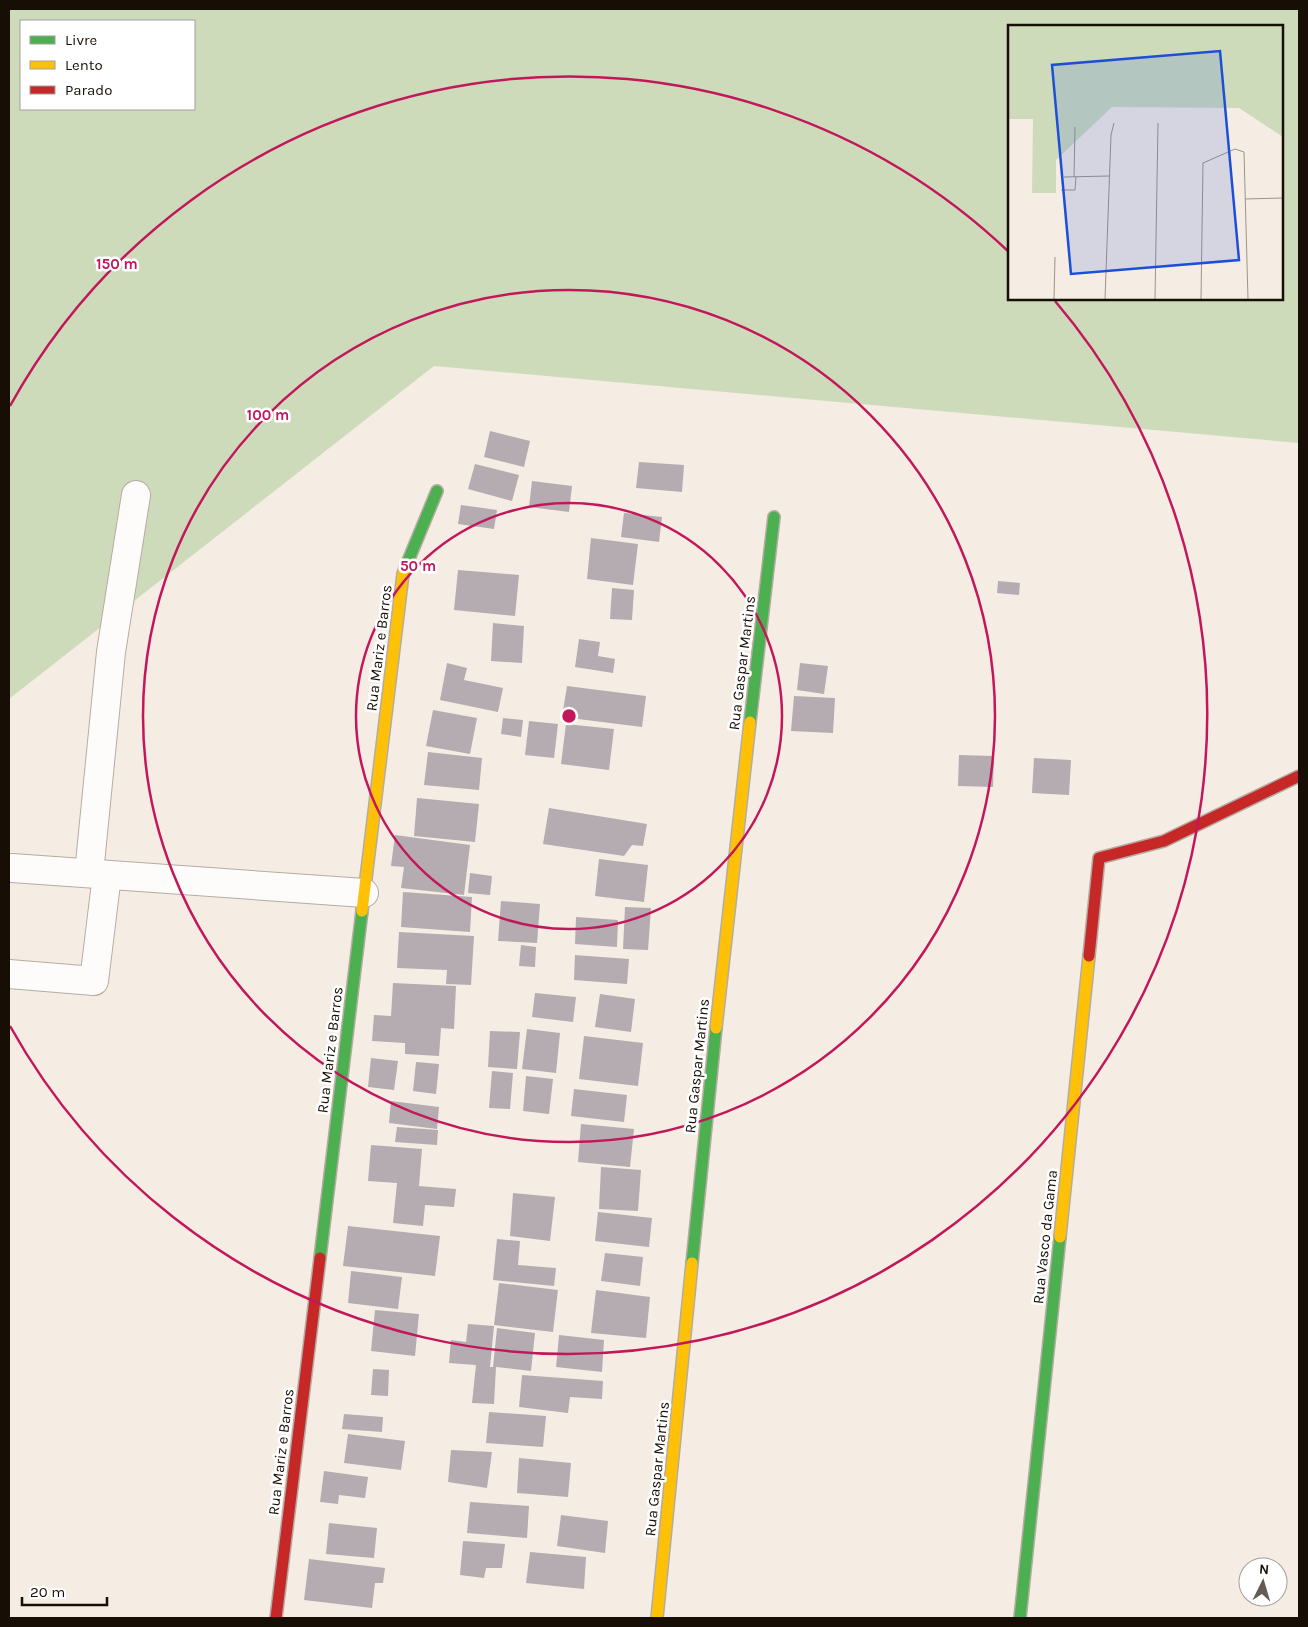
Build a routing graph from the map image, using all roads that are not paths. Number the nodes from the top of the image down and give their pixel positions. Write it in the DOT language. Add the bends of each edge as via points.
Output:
graph roads {
  1 [pos="437,491"];
  2 [pos="136,496"];
  3 [pos="774,517"];
  4 [pos="1299,776"];
  5 [pos="12,868"];
  6 [pos="98,874"];
  7 [pos="364,893"];
  8 [pos="9,974"];
  9 [pos="276,1618"];
  10 [pos="657,1618"];
  11 [pos="1020,1618"];
  1 -- 7 [label="street, Rua Mariz e Barros" via="403,574"];
  2 -- 6 [label="street" via="111,652"];
  3 -- 10 [label="street, Rua Gaspar Martins" via="726,933"];
  4 -- 11 [label="street, Rua Vasco da Gama" via="1164,841 1098,858"];
  5 -- 6 [label="street"];
  6 -- 7 [label="street"];
  6 -- 8 [label="street" via="94,981"];
  7 -- 9 [label="street, Rua Mariz e Barros"];
}
